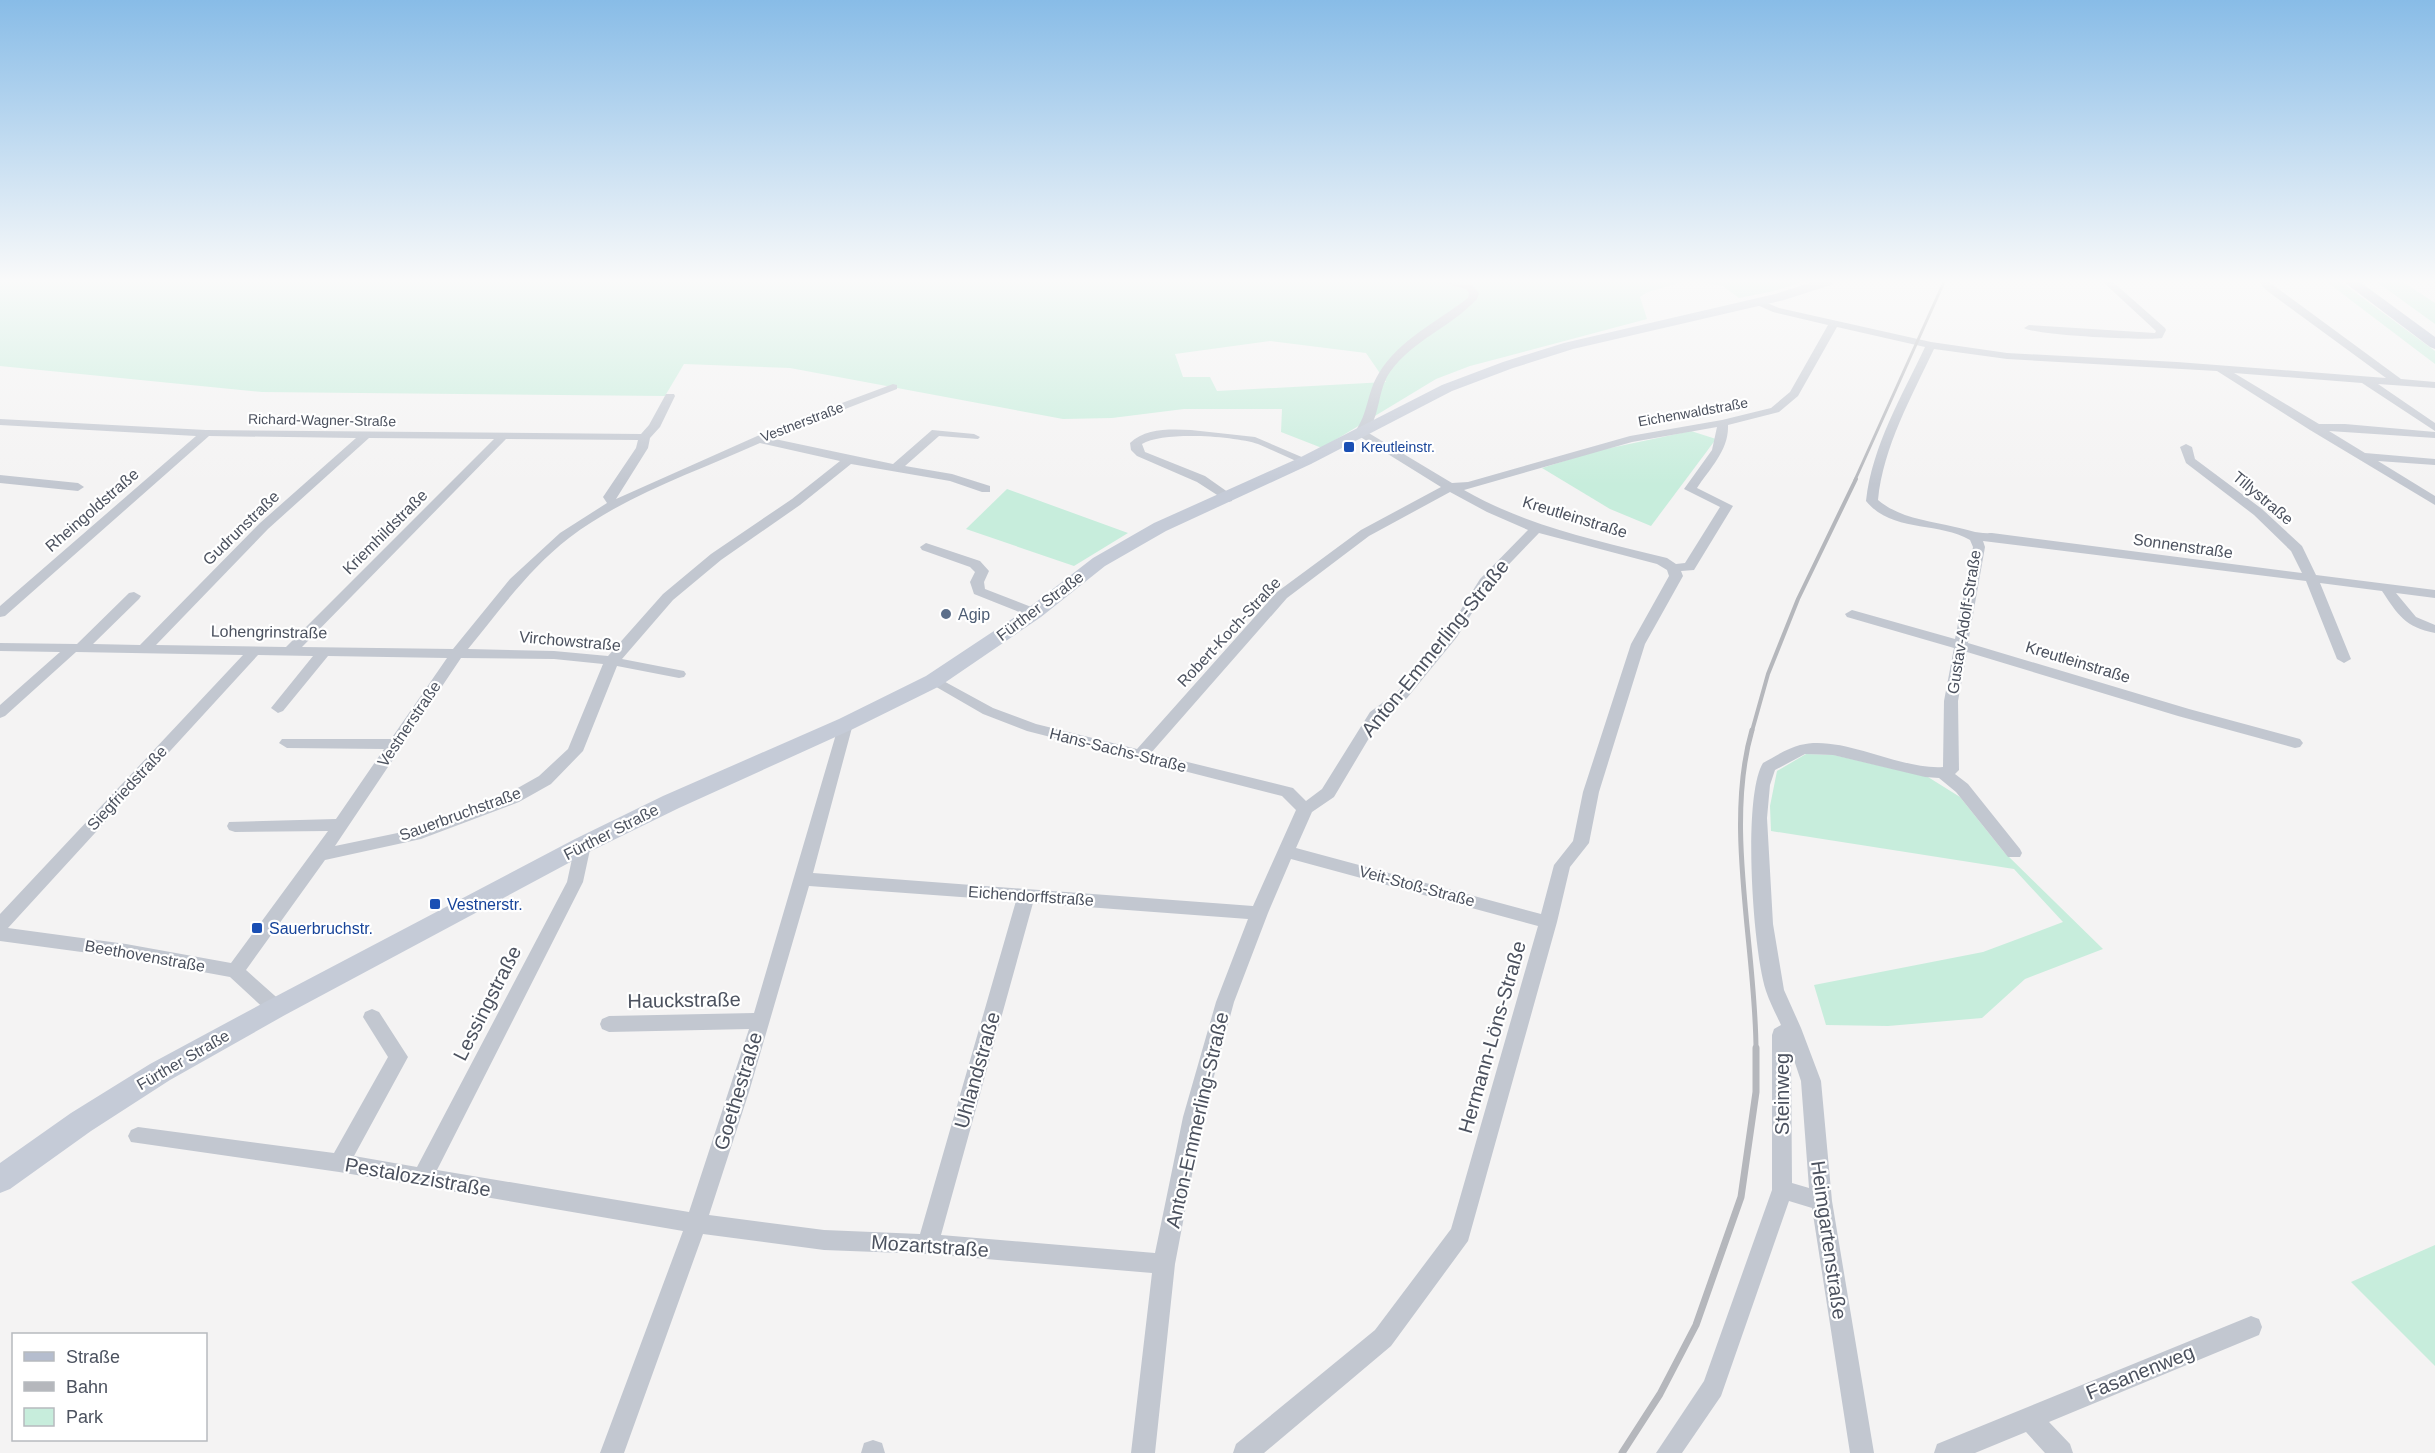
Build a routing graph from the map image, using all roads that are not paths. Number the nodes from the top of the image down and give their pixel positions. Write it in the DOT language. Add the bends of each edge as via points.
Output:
graph roads {
  1 [pos="1406,350"];
  2 [pos="1557,350"];
  3 [pos="1819,350"];
  4 [pos="1928,350"];
  5 [pos="1964,350"];
  6 [pos="2354,350"];
  7 [pos="2218,368"];
  8 [pos="2364,379"];
  9 [pos="2398,382"];
  10 [pos="2435,385"];
  11 [pos="893,387"];
  12 [pos="670,396"];
  13 [pos="0,422"];
  14 [pos="1722,423"];
  15 [pos="2314,428"];
  16 [pos="2435,428"];
  17 [pos="206,433"];
  18 [pos="1360,433"];
  19 [pos="2435,435"];
  20 [pos="365,436"];
  21 [pos="502,437"];
  22 [pos="644,437"];
  23 [pos="974,437"];
  24 [pos="758,439"];
  25 [pos="2186,447"];
  26 [pos="2360,456"];
  27 [pos="849,460"];
  28 [pos="1305,461"];
  29 [pos="2435,462"];
  30 [pos="896,468"];
  31 [pos="1515,472"];
  32 [pos="6,480"];
  33 [pos="0,486"];
  34 [pos="78,487"];
  35 [pos="1450,487"];
  36 [pos="2411,487"];
  37 [pos="986,489"];
  38 [pos="2435,489"];
  39 [pos="1228,498"];
  40 [pos="2435,501"];
  41 [pos="614,504"];
  42 [pos="1537,528"];
  43 [pos="1975,538"];
  44 [pos="926,547"];
  45 [pos="1681,568"];
  46 [pos="2312,580"];
  47 [pos="2386,588"];
  48 [pos="2435,594"];
  49 [pos="134,596"];
  50 [pos="0,613"];
  51 [pos="1034,613"];
  52 [pos="1852,614"];
  53 [pos="2435,629"];
  54 [pos="1961,644"];
  55 [pos="0,647"];
  56 [pos="77,648"];
  57 [pos="145,648"];
  58 [pos="255,650"];
  59 [pos="291,650"];
  60 [pos="325,651"];
  61 [pos="458,652"];
  62 [pos="2344,659"];
  63 [pos="612,661"];
  64 [pos="679,674"];
  65 [pos="933,681"];
  66 [pos="278,708"];
  67 [pos="0,713"];
  68 [pos="846,724"];
  69 [pos="2295,742"];
  70 [pos="287,743"];
  71 [pos="395,744"];
  72 [pos="1140,755"];
  73 [pos="1947,771"];
  74 [pos="1305,809"];
  75 [pos="340,825"];
  76 [pos="235,826"];
  77 [pos="583,846"];
  78 [pos="1286,851"];
  79 [pos="2014,853"];
  80 [pos="320,855"];
  81 [pos="804,879"];
  82 [pos="1026,896"];
  83 [pos="1259,913"];
  84 [pos="1548,922"];
  85 [pos="0,925"];
  86 [pos="0,934"];
  87 [pos="235,972"];
  88 [pos="276,1008"];
  89 [pos="372,1017"];
  90 [pos="759,1021"];
  91 [pos="609,1024"];
  92 [pos="1792,1028"];
  93 [pos="138,1136"];
  94 [pos="339,1163"];
  95 [pos="422,1178"];
  96 [pos="0,1180"];
  97 [pos="1782,1190"];
  98 [pos="1821,1201"];
  99 [pos="697,1223"];
  100 [pos="928,1244"];
  101 [pos="1164,1264"];
  102 [pos="2252,1327"];
  103 [pos="2029,1418"];
  104 [pos="612,1453"];
  105 [pos="1143,1453"];
  106 [pos="1245,1453"];
  107 [pos="1668,1453"];
  108 [pos="1862,1453"];
  109 [pos="1946,1453"];
  110 [pos="2061,1453"];
  1 -- 18 [label="street" via="1377,387 1371,421"];
  2 -- 18 [label="main road, Fürther Straße" via="1447,388"];
  3 -- 14 [label="street, Eichenwaldstraße" via="1786,403 1775,411"];
  4 -- 43 [label="street, Gustav-Adolf-Straße" via="1884,453 1872,501 1897,518 1958,530"];
  5 -- 7 [label="street" via="2007,356"];
  6 -- 9 [label="street"];
  7 -- 8 [label="street"];
  7 -- 15 [label="street"];
  8 -- 9 [label="street"];
  8 -- 16 [label="street"];
  9 -- 10 [label="street"];
  11 -- 24 [label="street, Vestnerstraße"];
  12 -- 22 [label="street" via="654,427"];
  13 -- 17 [label="street, Richard-Wagner-Straße"];
  14 -- 31 [label="street, Eichenwaldstraße" via="1630,439"];
  14 -- 45 [label="street, Hermann-Löns-Straße" via="1724,435 1690,489 1727,506"];
  15 -- 19 [label="street"];
  15 -- 26 [label="street"];
  17 -- 20 [label="street, Richard-Wagner-Straße"];
  17 -- 50 [label="street, Rheingoldstraße"];
  18 -- 28 [label="main road, Fürther Straße"];
  18 -- 35 [label="street, Kreutleinstraße"];
  20 -- 21 [label="street, Richard-Wagner-Straße"];
  20 -- 57 [label="street, Gudrunstraße" via="264,526"];
  21 -- 22 [label="street, Richard-Wagner-Straße"];
  21 -- 59 [label="street, Kriemhildstraße"];
  22 -- 41 [label="street" via="642,448 609,497"];
  23 -- 30 [label="street" via="936,432"];
  24 -- 27 [label="street"];
  24 -- 41 [label="street, Vestnerstraße"];
  25 -- 46 [label="street, Tillystraße" via="2190,461 2258,512 2297,549"];
  26 -- 29 [label="street"];
  26 -- 36 [label="street"];
  27 -- 30 [label="street"];
  27 -- 63 [label="street, Sauerbruchstraße" via="668,597"];
  28 -- 39 [label="main road, Fürther Straße"];
  28 -- 39 [label="street" via="1251,439 1164,434 1145,436 1136,443 1141,454 1202,479"];
  30 -- 37 [label="street"];
  31 -- 35 [label="street, Robert-Koch-Straße" via="1469,486"];
  32 -- 33 [label="street"];
  32 -- 34 [label="street"];
  35 -- 42 [label="street, Kreutleinstraße"];
  35 -- 72 [label="street, Robert-Koch-Straße" via="1365,534 1282,596"];
  36 -- 38 [label="street"];
  36 -- 40 [label="street"];
  39 -- 51 [label="main road, Fürther Straße" via="1160,527 1099,562"];
  41 -- 61 [label="street, Vestnerstraße" via="564,536 516,582"];
  42 -- 45 [label="street, Kreutleinstraße"];
  42 -- 74 [label="street, Anton-Emmerling-Straße" via="1485,582 1452,634 1402,695 1375,715 1328,793"];
  43 -- 46 [label="street, Sonnenstraße" via="1992,537"];
  43 -- 54 [label="street, Gustav-Adolf-Straße" via="1979,547"];
  44 -- 51 [label="street" via="975,564 982,571 976,582 979,591"];
  45 -- 84 [label="street, Hermann-Löns-Straße" via="1638,644 1591,792 1581,843 1562,865"];
  46 -- 47 [label="street, Sonnenstraße"];
  46 -- 62 [label="street, Tillystraße"];
  47 -- 48 [label="street, Sonnenstraße"];
  47 -- 53 [label="street" via="2409,621"];
  49 -- 56 [label="street"];
  51 -- 65 [label="main road, Fürther Straße"];
  52 -- 54 [label="street, Kreutleinstraße"];
  54 -- 69 [label="street, Kreutleinstraße" via="2206,720"];
  54 -- 73 [label="street, Gustav-Adolf-Straße" via="1951,701"];
  55 -- 56 [label="street, Lohengrinstraße"];
  56 -- 57 [label="street, Lohengrinstraße"];
  56 -- 67 [label="street"];
  57 -- 58 [label="street, Lohengrinstraße"];
  58 -- 59 [label="street, Lohengrinstraße"];
  58 -- 85 [label="street, Siegfriedstraße"];
  59 -- 60 [label="street, Lohengrinstraße"];
  60 -- 61 [label="street, Lohengrinstraße"];
  60 -- 66 [label="street"];
  61 -- 63 [label="street, Virchowstraße"];
  61 -- 71 [label="street, Vestnerstraße"];
  63 -- 64 [label="street, Virchowstraße"];
  63 -- 80 [label="street, Sauerbruchstraße" via="575,751 545,780 513,798 416,835"];
  65 -- 68 [label="main road, Fürther Straße"];
  65 -- 72 [label="street, Hans-Sachs-Straße" via="988,711 1032,728"];
  68 -- 77 [label="main road, Fürther Straße" via="670,802"];
  68 -- 81 [label="street, Goethestraße"];
  70 -- 71 [label="street"];
  71 -- 75 [label="street, Vestnerstraße"];
  72 -- 74 [label="street, Hans-Sachs-Straße" via="1287,792"];
  73 -- 79 [label="street"];
  73 -- 92 [label="street" via="1925,772 1833,750 1803,749 1768,767 1758,818 1764,924 1775,990"];
  74 -- 78 [label="street, Anton-Emmerling-Straße"];
  75 -- 76 [label="street"];
  75 -- 80 [label="street, Vestnerstraße"];
  77 -- 88 [label="main road, Fürther Straße"];
  77 -- 95 [label="street, Lessingstraße" via="575,882"];
  78 -- 83 [label="street, Anton-Emmerling-Straße"];
  78 -- 84 [label="street, Veit-Stoß-Straße"];
  80 -- 87 [label="street, Vestnerstraße"];
  81 -- 82 [label="street, Eichendorffstraße"];
  81 -- 90 [label="street, Goethestraße"];
  82 -- 83 [label="street, Eichendorffstraße"];
  82 -- 100 [label="street, Uhlandstraße"];
  83 -- 101 [label="street, Anton-Emmerling-Straße" via="1225,1002 1193,1117"];
  84 -- 106 [label="street, Hermann-Löns-Straße" via="1460,1234 1383,1338"];
  86 -- 87 [label="street, Beethovenstraße" via="126,951"];
  87 -- 88 [label="street"];
  88 -- 96 [label="main road, Fürther Straße" via="150,1078"];
  89 -- 94 [label="street" via="398,1057"];
  90 -- 91 [label="street, Hauckstraße"];
  90 -- 99 [label="street, Goethestraße"];
  92 -- 97 [label="street, Steinweg" via="1781,1035"];
  92 -- 98 [label="street, Heimgartenstraße" via="1811,1081"];
  93 -- 94 [label="street, Pestalozzistraße"];
  94 -- 95 [label="street, Pestalozzistraße"];
  95 -- 99 [label="street, Pestalozzistraße"];
  97 -- 98 [label="street"];
  97 -- 107 [label="street, Steinweg" via="1713,1388"];
  98 -- 108 [label="street, Heimgartenstraße"];
  99 -- 100 [label="street, Mozartstraße" via="824,1240"];
  99 -- 104 [label="street, Goethestraße"];
  100 -- 101 [label="street, Mozartstraße"];
  101 -- 105 [label="street, Anton-Emmerling-Straße"];
  102 -- 103 [label="street, Fasanenweg"];
  103 -- 109 [label="street, Fasanenweg"];
  103 -- 110 [label="street"];
}
